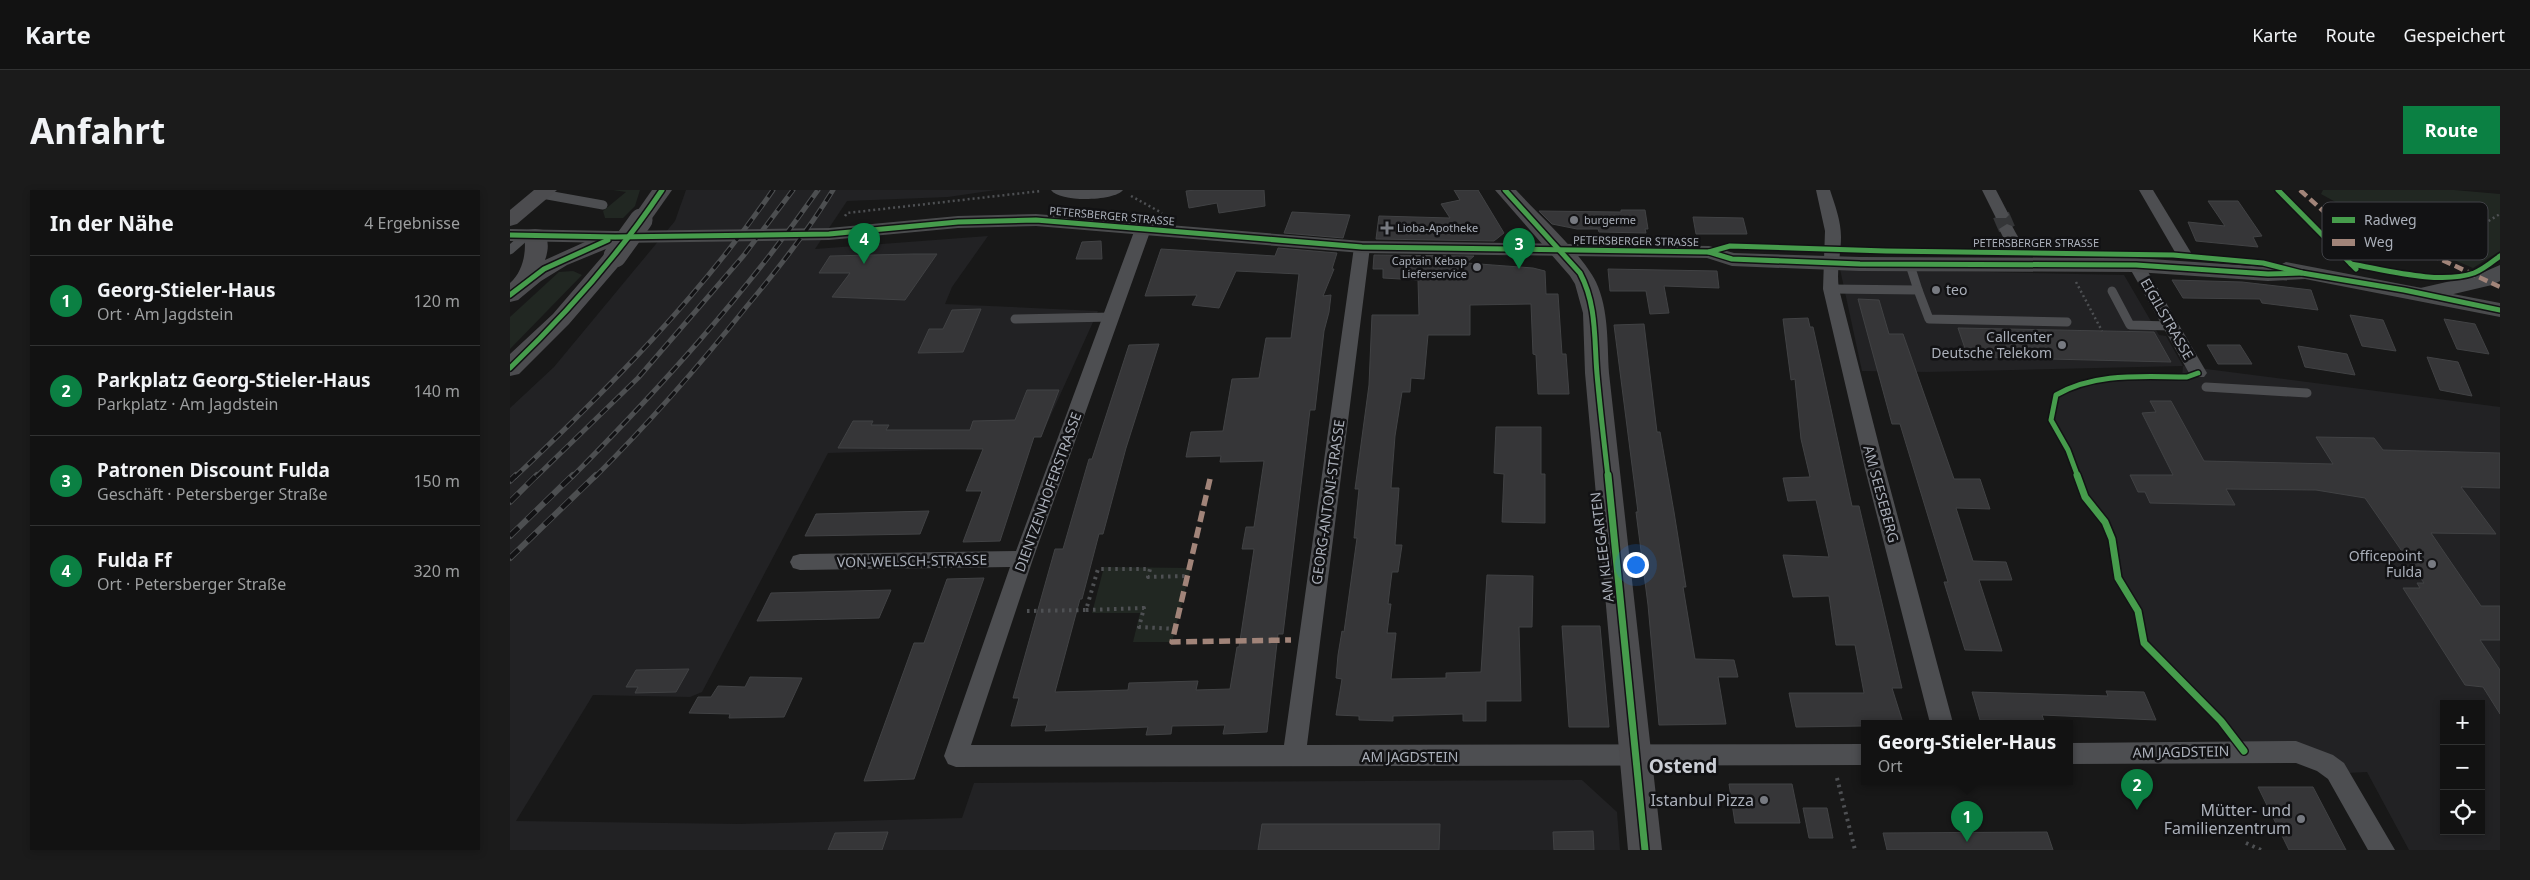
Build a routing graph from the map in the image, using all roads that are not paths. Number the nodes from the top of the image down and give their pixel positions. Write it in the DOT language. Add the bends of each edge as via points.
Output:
graph roads {
  1 [pos="662,190"];
  2 [pos="1058,190"];
  3 [pos="1505,190"];
  4 [pos="1823,190"];
  5 [pos="1989,190"];
  6 [pos="2146,190"];
  7 [pos="545,192"];
  8 [pos="1123,192"];
  9 [pos="603,206"];
  10 [pos="1143,229"];
  11 [pos="517,235"];
  12 [pos="615,247"];
  13 [pos="1362,247"];
  14 [pos="1561,250"];
  15 [pos="2019,253"];
  16 [pos="1830,255"];
  17 [pos="2185,256"];
  18 [pos="1910,265"];
  19 [pos="2136,265"];
  20 [pos="2500,272"];
  21 [pos="2302,273"];
  22 [pos="517,288"];
  23 [pos="1831,289"];
  24 [pos="1918,290"];
  25 [pos="2112,291"];
  26 [pos="2424,294"];
  27 [pos="2500,310"];
  28 [pos="1112,317"];
  29 [pos="1015,319"];
  30 [pos="2067,322"];
  31 [pos="2171,326"];
  32 [pos="510,368"];
  33 [pos="2202,380"];
  34 [pos="2308,393"];
  35 [pos="1023,559"];
  36 [pos="800,562"];
  37 [pos="1941,720"];
  38 [pos="2073,754"];
  39 [pos="1861,755"];
  40 [pos="956,756"];
  41 [pos="1635,756"];
  42 [pos="1294,757"];
  43 [pos="1644,850"];
  44 [pos="2382,850"];
  1 -- 12 [label="street, bridge" via="642,220"];
  2 -- 8 [label="street" via="1080,195"];
  3 -- 14 [label="street, AM KLEEGARTEN"];
  4 -- 16 [label="street, AM SEESEBERG" via="1831,219"];
  5 -- 15 [label="street"];
  6 -- 17 [label="street"];
  7 -- 9 [label="lane"];
  7 -- 11 [label="street"];
  10 -- 12 [label="main road, PETERSBERGER STRASSE" via="1002,220"];
  10 -- 13 [label="main road, PETERSBERGER STRASSE"];
  10 -- 28 [label="street, DIENTZENHOFERSTRASSE"];
  11 -- 12 [label="main road, PETERSBERGER STRASSE"];
  11 -- 22 [label="street" via="538,250"];
  12 -- 22 [label="street" via="564,257"];
  12 -- 32 [label="street" via="561,319"];
  13 -- 14 [label="main road, PETERSBERGER STRASSE"];
  13 -- 42 [label="street, GEORG-ANTONI-STRASSE"];
  14 -- 16 [label="main road, PETERSBERGER STRASSE" via="1709,252 1732,259"];
  14 -- 41 [label="street, AM KLEEGARTEN" via="1584,279 1594,313 1597,373"];
  15 -- 16 [label="main road, PETERSBERGER STRASSE"];
  15 -- 17 [label="main road, PETERSBERGER STRASSE"];
  16 -- 18 [label="main road, PETERSBERGER STRASSE"];
  16 -- 23 [label="street, AM SEESEBERG"];
  17 -- 21 [label="main road, PETERSBERGER STRASSE" via="2263,263"];
  18 -- 19 [label="main road, PETERSBERGER STRASSE"];
  18 -- 24 [label="lane"];
  19 -- 21 [label="main road, PETERSBERGER STRASSE" via="2268,274"];
  19 -- 31 [label="street, EIGILSTRASSE"];
  20 -- 26 [label="highway" via="2484,280"];
  21 -- 26 [label="main road, PETERSBERGER STRASSE"];
  23 -- 24 [label="lane"];
  23 -- 37 [label="street, AM SEESEBERG"];
  24 -- 30 [label="lane" via="1929,319"];
  25 -- 31 [label="lane" via="2130,325"];
  26 -- 27 [label="main road, PETERSBERGER STRASSE"];
  28 -- 29 [label="lane"];
  28 -- 35 [label="street, DIENTZENHOFERSTRASSE"];
  31 -- 33 [label="street, EIGILSTRASSE"];
  33 -- 34 [label="lane"];
  35 -- 36 [label="street, VON-WELSCH-STRASSE"];
  35 -- 40 [label="street, DIENTZENHOFERSTRASSE"];
  38 -- 44 [label="street, AM JAGDSTEIN" via="2296,752 2325,763 2343,780"];
  39 -- 41 [label="street, AM JAGDSTEIN"];
  40 -- 42 [label="street, AM JAGDSTEIN"];
  41 -- 42 [label="street, AM JAGDSTEIN"];
  41 -- 43 [label="street, AM KLEEGARTEN"];
}
